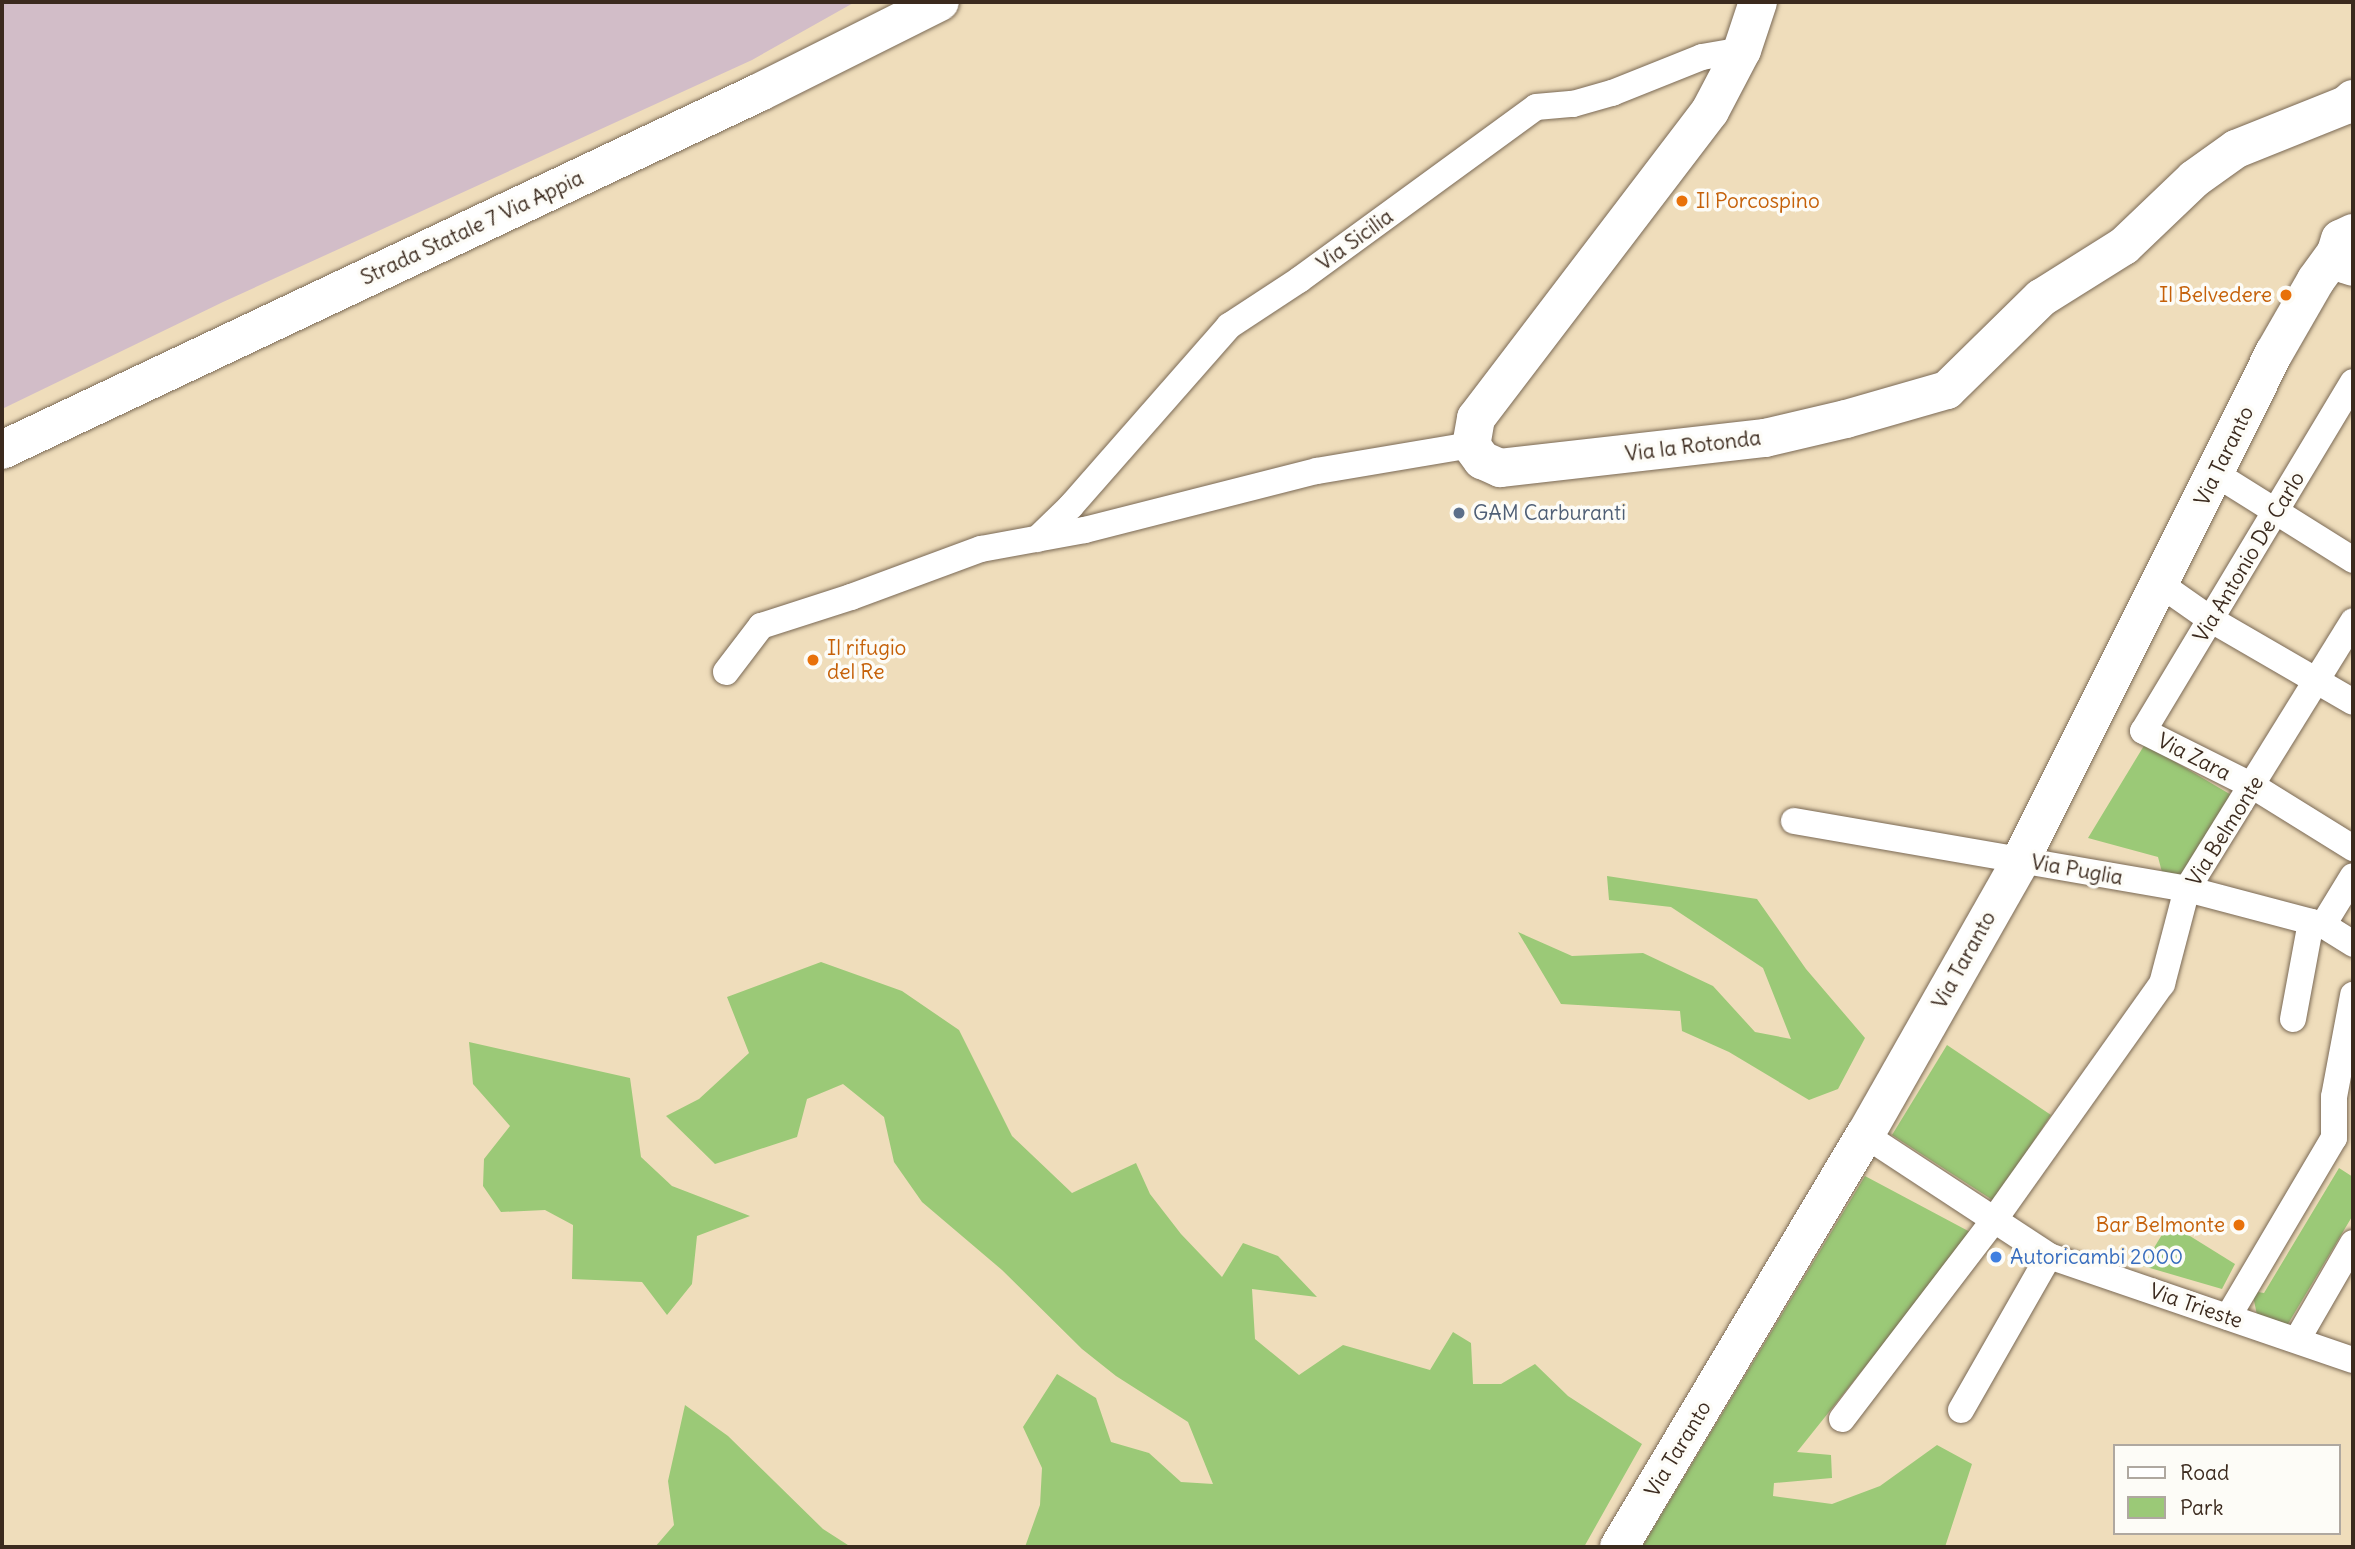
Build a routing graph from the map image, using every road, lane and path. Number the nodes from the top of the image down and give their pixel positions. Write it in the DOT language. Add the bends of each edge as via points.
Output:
graph roads {
  1 [pos="940,2"];
  2 [pos="1758,2"];
  3 [pos="1742,50"];
  4 [pos="2353,99"];
  5 [pos="2348,244"];
  6 [pos="2353,382"];
  7 [pos="2346,411"];
  8 [pos="1471,445"];
  9 [pos="2,450"];
  10 [pos="2216,474"];
  11 [pos="2276,514"];
  12 [pos="1037,539"];
  13 [pos="2353,560"];
  14 [pos="2160,584"];
  15 [pos="2210,619"];
  16 [pos="2353,621"];
  17 [pos="726,672"];
  18 [pos="2316,681"];
  19 [pos="2353,702"];
  20 [pos="2143,731"];
  21 [pos="2253,786"];
  22 [pos="1794,821"];
  23 [pos="2353,848"];
  24 [pos="2021,860"];
  25 [pos="2353,876"];
  26 [pos="2187,889"];
  27 [pos="2317,923"];
  28 [pos="2353,944"];
  29 [pos="2353,995"];
  30 [pos="2292,1019"];
  31 [pos="1865,1135"];
  32 [pos="2344,1144"];
  33 [pos="1994,1220"];
  34 [pos="2353,1243"];
  35 [pos="2049,1256"];
  36 [pos="2228,1317"];
  37 [pos="2297,1340"];
  38 [pos="2353,1360"];
  39 [pos="1961,1410"];
  40 [pos="1842,1419"];
  41 [pos="1619,1547"];
  1 -- 9 [label="main road, Strada Statale 7 Via Appia"];
  2 -- 3 [label="main road"];
  3 -- 8 [label="main road" via="1710,111 1476,418"];
  3 -- 12 [label="street, Via Sicilia" via="1702,57 1612,93 1573,104 1536,107 1525,114 1332,257 1229,326"];
  4 -- 8 [label="main road, Via la Rotonda" via="2236,149 2194,179 2124,246 2040,298 1947,390 1765,438 1500,468 1482,460"];
  5 -- 10 [label="main road, Via Taranto" via="2316,280 2274,352"];
  6 -- 7 [label="street, Via Antonio De Carlo"];
  7 -- 11 [label="street, Via Antonio De Carlo"];
  8 -- 12 [label="street" via="1317,471"];
  10 -- 11 [label="street"];
  10 -- 14 [label="main road, Via Taranto"];
  11 -- 13 [label="street"];
  11 -- 15 [label="street, Via Antonio De Carlo"];
  12 -- 17 [label="street" via="981,550 761,626"];
  14 -- 15 [label="street"];
  14 -- 24 [label="main road, Via Taranto"];
  15 -- 18 [label="street"];
  15 -- 20 [label="street, Via Antonio De Carlo"];
  16 -- 18 [label="street, Via Belmonte"];
  18 -- 19 [label="street"];
  18 -- 21 [label="street, Via Belmonte"];
  20 -- 21 [label="street, Via Zara"];
  21 -- 23 [label="street, Via Zara"];
  21 -- 26 [label="street, Via Belmonte"];
  22 -- 24 [label="street, Via Puglia"];
  24 -- 26 [label="street, Via Puglia"];
  24 -- 31 [label="main road, Via Taranto"];
  25 -- 27 [label="street"];
  26 -- 27 [label="street, Via Puglia"];
  26 -- 33 [label="street, Via Belmonte" via="2162,984"];
  27 -- 28 [label="street, Via Puglia"];
  27 -- 30 [label="street"];
  29 -- 32 [label="street" via="2334,1097"];
  31 -- 33 [label="street, Via Trieste"];
  31 -- 41 [label="main road, Via Taranto"];
  32 -- 36 [label="street"];
  33 -- 35 [label="street, Via Trieste"];
  33 -- 40 [label="street, Via Belmonte"];
  34 -- 37 [label="street"];
  35 -- 36 [label="street, Via Trieste"];
  35 -- 39 [label="street"];
  36 -- 37 [label="street, Via Trieste"];
  37 -- 38 [label="street, Via Trieste"];
}
